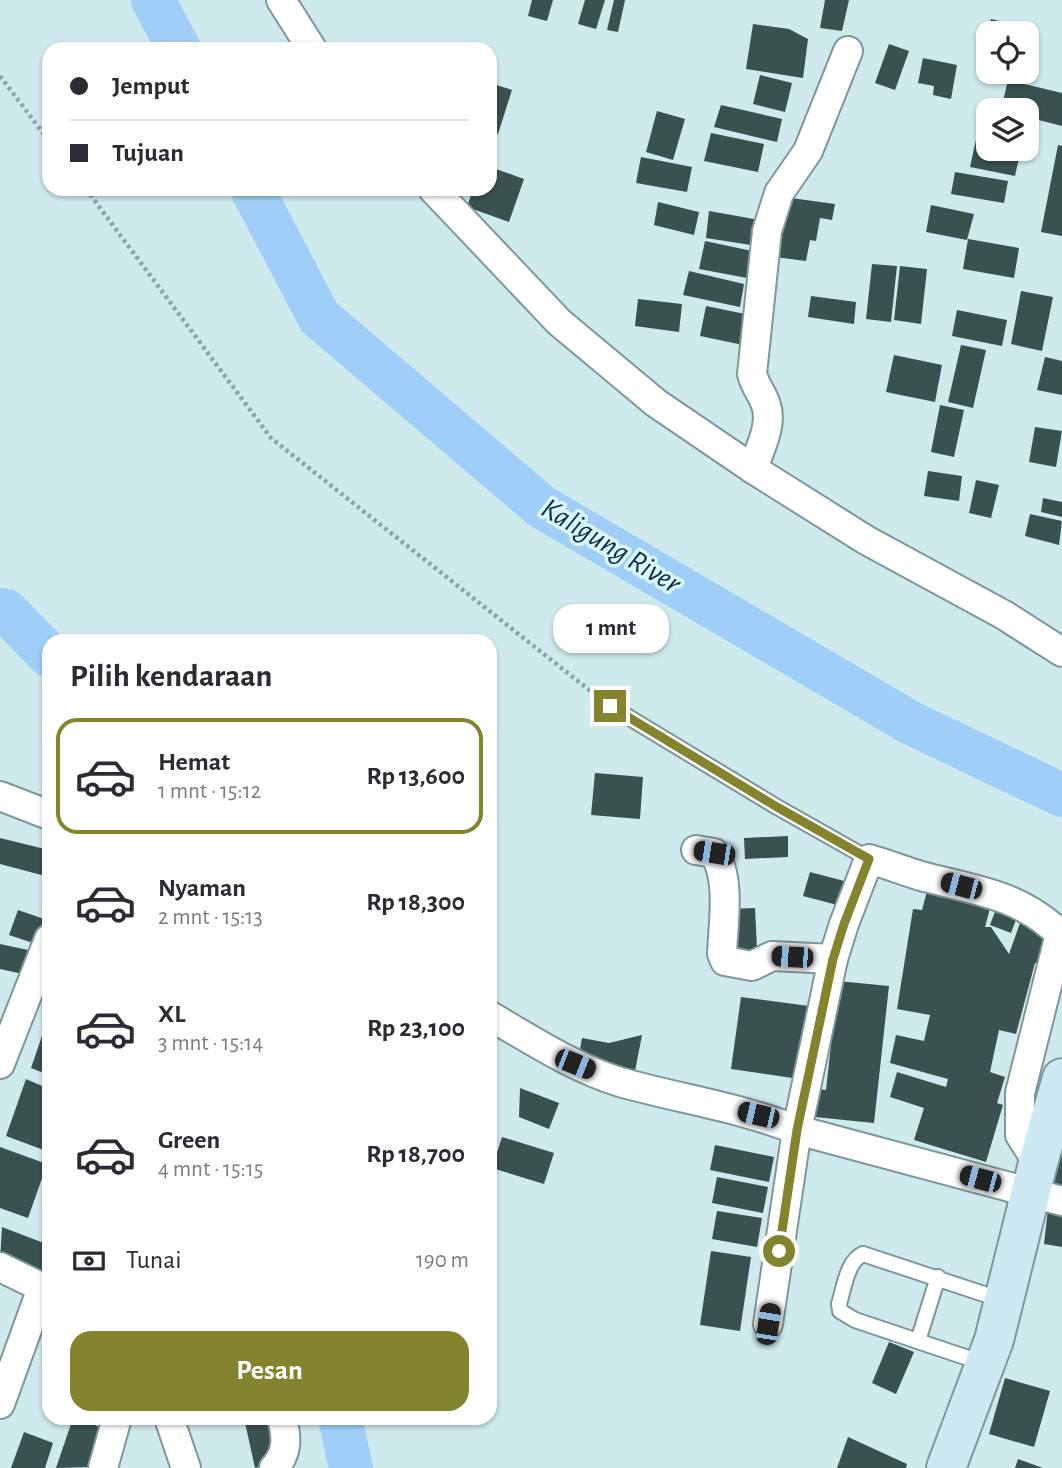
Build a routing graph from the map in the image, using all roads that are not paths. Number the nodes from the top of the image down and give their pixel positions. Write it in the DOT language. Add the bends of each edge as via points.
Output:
graph roads {
  1 [pos="281,0"];
  2 [pos="308,42"];
  3 [pos="848,51"];
  4 [pos="440,196"];
  5 [pos="752,469"];
  6 [pos="1062,652"];
  7 [pos="610,706"];
  8 [pos="0,796"];
  9 [pos="42,812"];
  10 [pos="696,850"];
  11 [pos="869,859"];
  12 [pos="42,957"];
  13 [pos="833,959"];
  14 [pos="497,1020"];
  15 [pos="0,1064"];
  16 [pos="1062,1079"];
  17 [pos="797,1130"];
  18 [pos="1044,1186"];
  19 [pos="0,1267"];
  20 [pos="938,1277"];
  21 [pos="42,1288"];
  22 [pos="42,1297"];
  23 [pos="1004,1300"];
  24 [pos="768,1324"];
  25 [pos="918,1341"];
  26 [pos="985,1363"];
  27 [pos="0,1404"];
  28 [pos="115,1425"];
  29 [pos="171,1425"];
  30 [pos="283,1425"];
  31 [pos="103,1468"];
  32 [pos="186,1468"];
  33 [pos="274,1468"];
  34 [pos="946,1468"];
  1 -- 2 [label="street"];
  3 -- 5 [label="street" via="808,150 779,193 767,231 752,374 767,407 768,424"];
  4 -- 5 [label="street" via="559,322 656,402"];
  5 -- 6 [label="street"];
  7 -- 11 [label="lane"];
  8 -- 9 [label="street"];
  10 -- 13 [label="street" via="714,853 721,863 725,961 752,967 772,956"];
  11 -- 13 [label="street"];
  11 -- 18 [label="street" via="1005,897 1041,917 1059,934 1020,1093 1020,1135"];
  12 -- 15 [label="street"];
  13 -- 17 [label="street"];
  14 -- 17 [label="street" via="575,1064 618,1081 758,1115"];
  16 -- 18 [label="main road"];
  17 -- 18 [label="street"];
  17 -- 24 [label="street"];
  18 -- 23 [label="main road"];
  19 -- 21 [label="street"];
  20 -- 23 [label="lane"];
  20 -- 25 [label="lane"];
  20 -- 25 [label="lane" via="863,1254 852,1264 839,1304 840,1311 855,1320"];
  22 -- 27 [label="street"];
  23 -- 26 [label="main road"];
  25 -- 26 [label="lane"];
  26 -- 34 [label="main road"];
  28 -- 31 [label="street"];
  29 -- 32 [label="street"];
  30 -- 33 [label="street" via="284,1457"];
}
